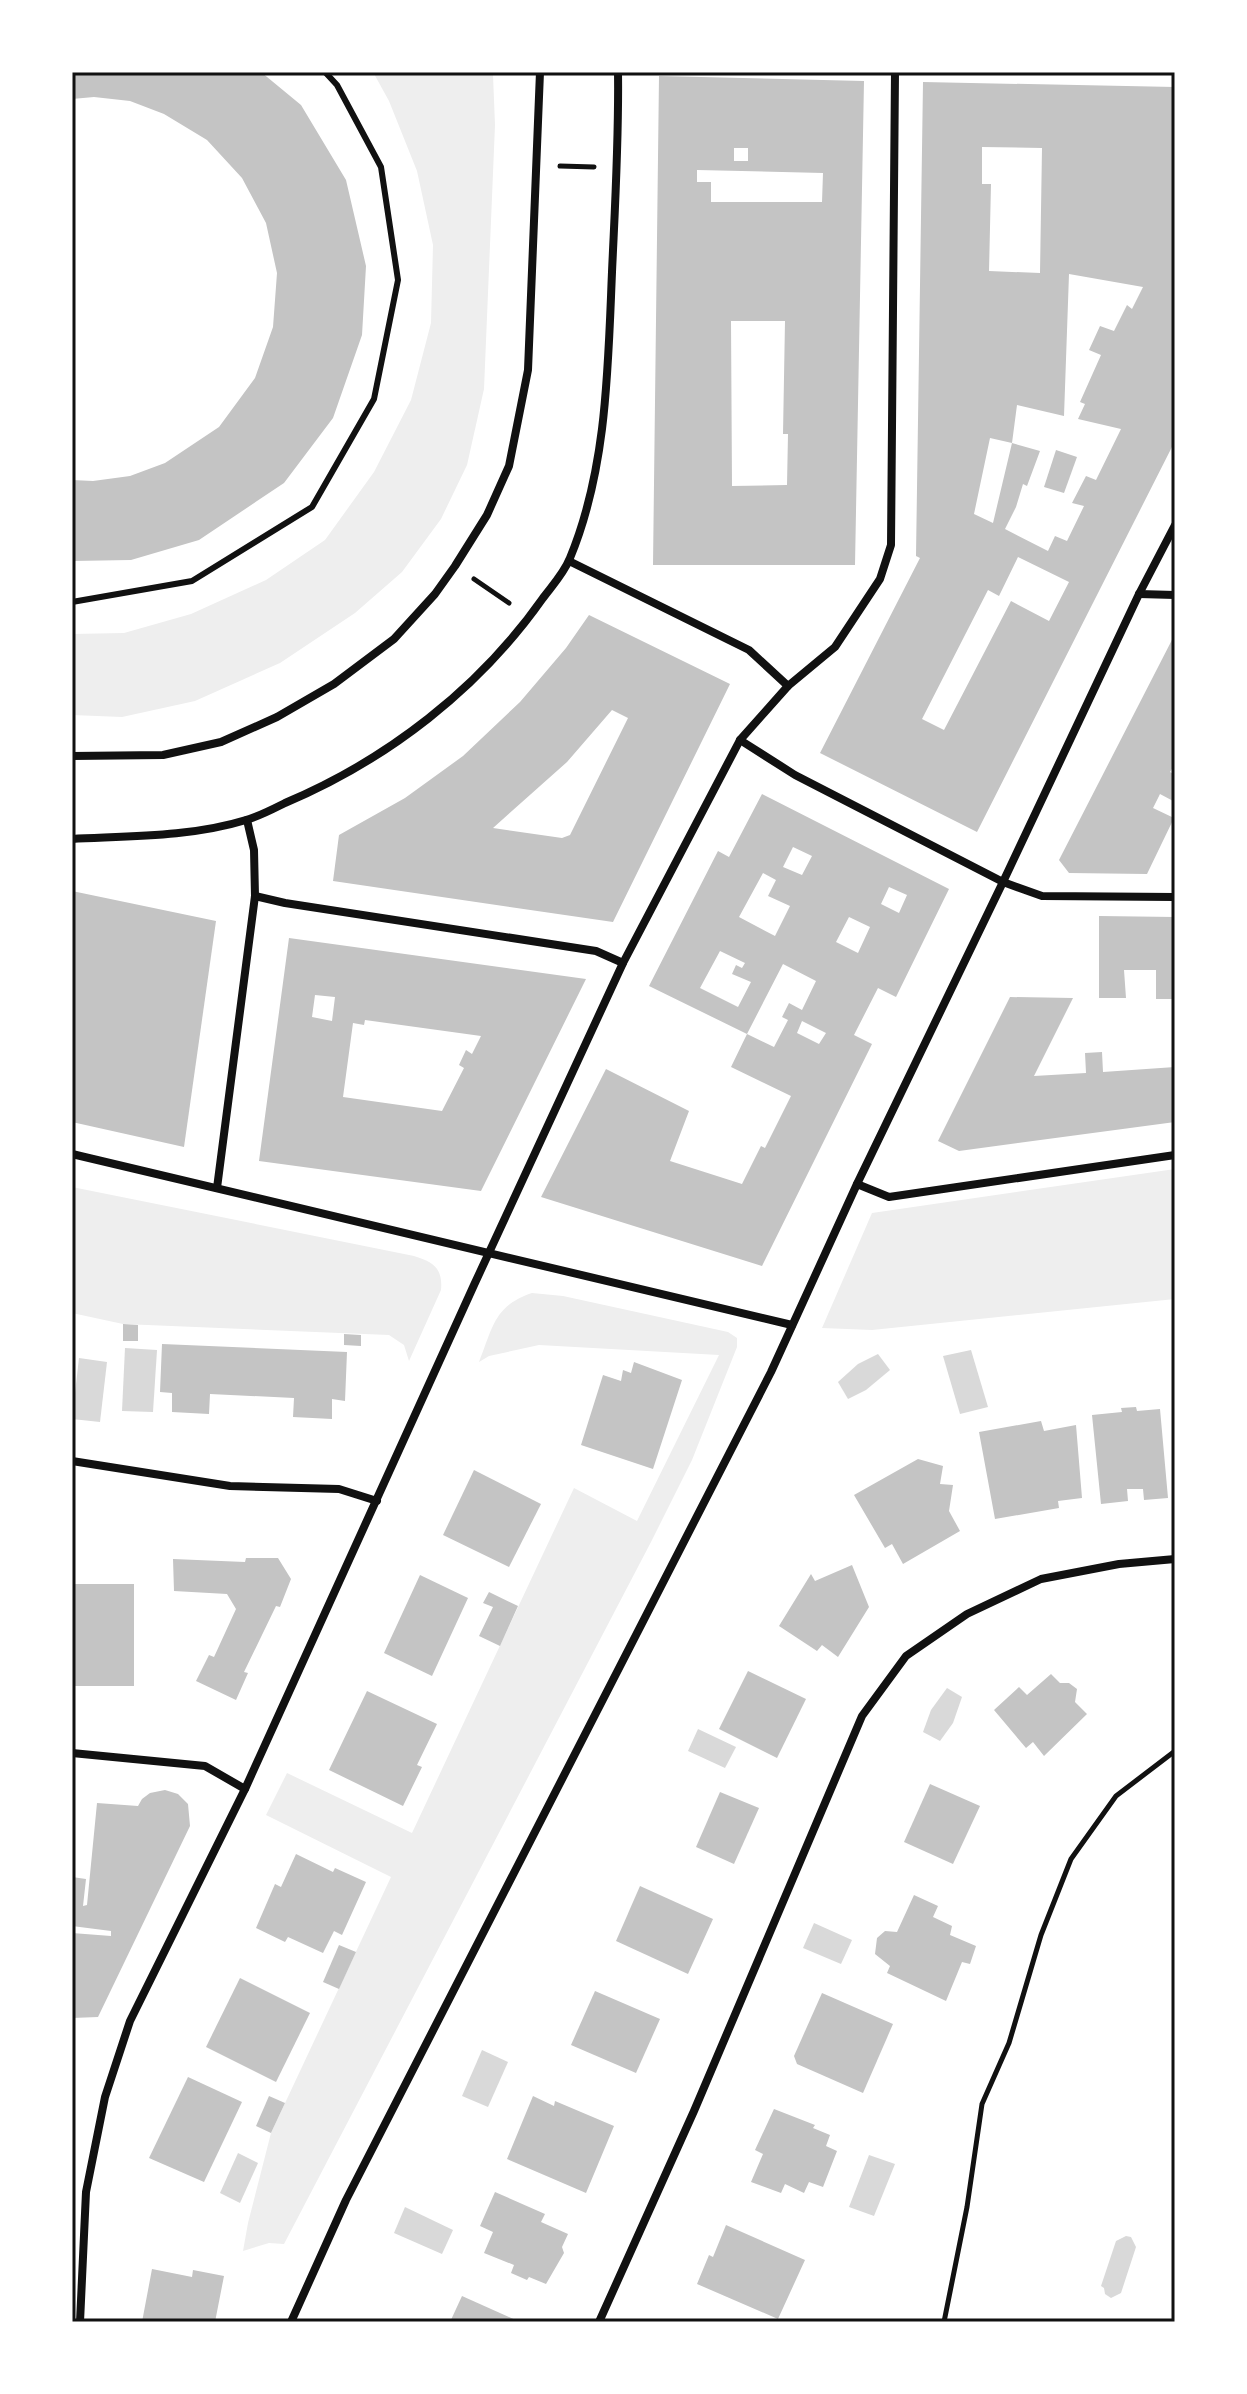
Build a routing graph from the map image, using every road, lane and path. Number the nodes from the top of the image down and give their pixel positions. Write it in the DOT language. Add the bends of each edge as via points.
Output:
graph roads {
  1 [pos="325,72"];
  2 [pos="540,72"];
  3 [pos="618,72"];
  4 [pos="895,72"];
  5 [pos="535,165"];
  6 [pos="617,168"];
  7 [pos="1175,525"];
  8 [pos="569,561"];
  9 [pos="455,566"];
  10 [pos="1139,594"];
  11 [pos="1175,595"];
  12 [pos="72,602"];
  13 [pos="529,618"];
  14 [pos="788,686"];
  15 [pos="740,740"];
  16 [pos="72,756"];
  17 [pos="247,820"];
  18 [pos="72,839"];
  19 [pos="1003,882"];
  20 [pos="255,896"];
  21 [pos="1175,897"];
  22 [pos="623,963"];
  23 [pos="72,1154"];
  24 [pos="1175,1155"];
  25 [pos="857,1184"];
  26 [pos="217,1188"];
  27 [pos="489,1252"];
  28 [pos="792,1325"];
  29 [pos="72,1461"];
  30 [pos="377,1501"];
  31 [pos="1175,1559"];
  32 [pos="1175,1751"];
  33 [pos="72,1753"];
  34 [pos="245,1789"];
  35 [pos="80,2322"];
  36 [pos="291,2322"];
  37 [pos="599,2322"];
  38 [pos="944,2322"];
  1 -- 12 [label="lane" via="381,167 392,238 398,280 374,399 312,507 192,581"];
  2 -- 5 [label="street"];
  3 -- 6 [label="street"];
  4 -- 14 [label="street" via="891,545 880,579 835,647"];
  5 -- 6 [label="path"];
  5 -- 9 [label="street" via="528,370 512,453 487,515"];
  6 -- 8 [label="street" via="607,382 591,489"];
  7 -- 10 [label="street"];
  8 -- 13 [label="street"];
  8 -- 14 [label="street" via="749,650"];
  9 -- 13 [label="path"];
  9 -- 16 [label="street" via="394,639 334,684 277,717 221,742 163,755"];
  10 -- 11 [label="street"];
  10 -- 19 [label="street"];
  13 -- 17 [label="street" via="445,705 382,754"];
  14 -- 15 [label="street"];
  15 -- 19 [label="street" via="795,775"];
  15 -- 22 [label="street"];
  17 -- 18 [label="street" via="180,833"];
  17 -- 20 [label="street"];
  19 -- 21 [label="street" via="1042,896"];
  19 -- 25 [label="street"];
  20 -- 22 [label="street" via="596,951"];
  20 -- 26 [label="street"];
  22 -- 27 [label="street"];
  23 -- 26 [label="street"];
  24 -- 25 [label="street" via="889,1197"];
  25 -- 28 [label="street"];
  26 -- 27 [label="street"];
  27 -- 28 [label="street"];
  27 -- 30 [label="street"];
  28 -- 36 [label="street" via="346,2200"];
  29 -- 30 [label="street" via="230,1486 339,1489"];
  30 -- 34 [label="street"];
  31 -- 37 [label="street" via="1041,1579 967,1614 906,1656 862,1716"];
  32 -- 38 [label="path" via="1116,1796 1071,1859 1041,1935 1009,2043 982,2104"];
  33 -- 34 [label="street" via="205,1766"];
  34 -- 35 [label="street" via="130,2021 105,2097 86,2192"];
}
